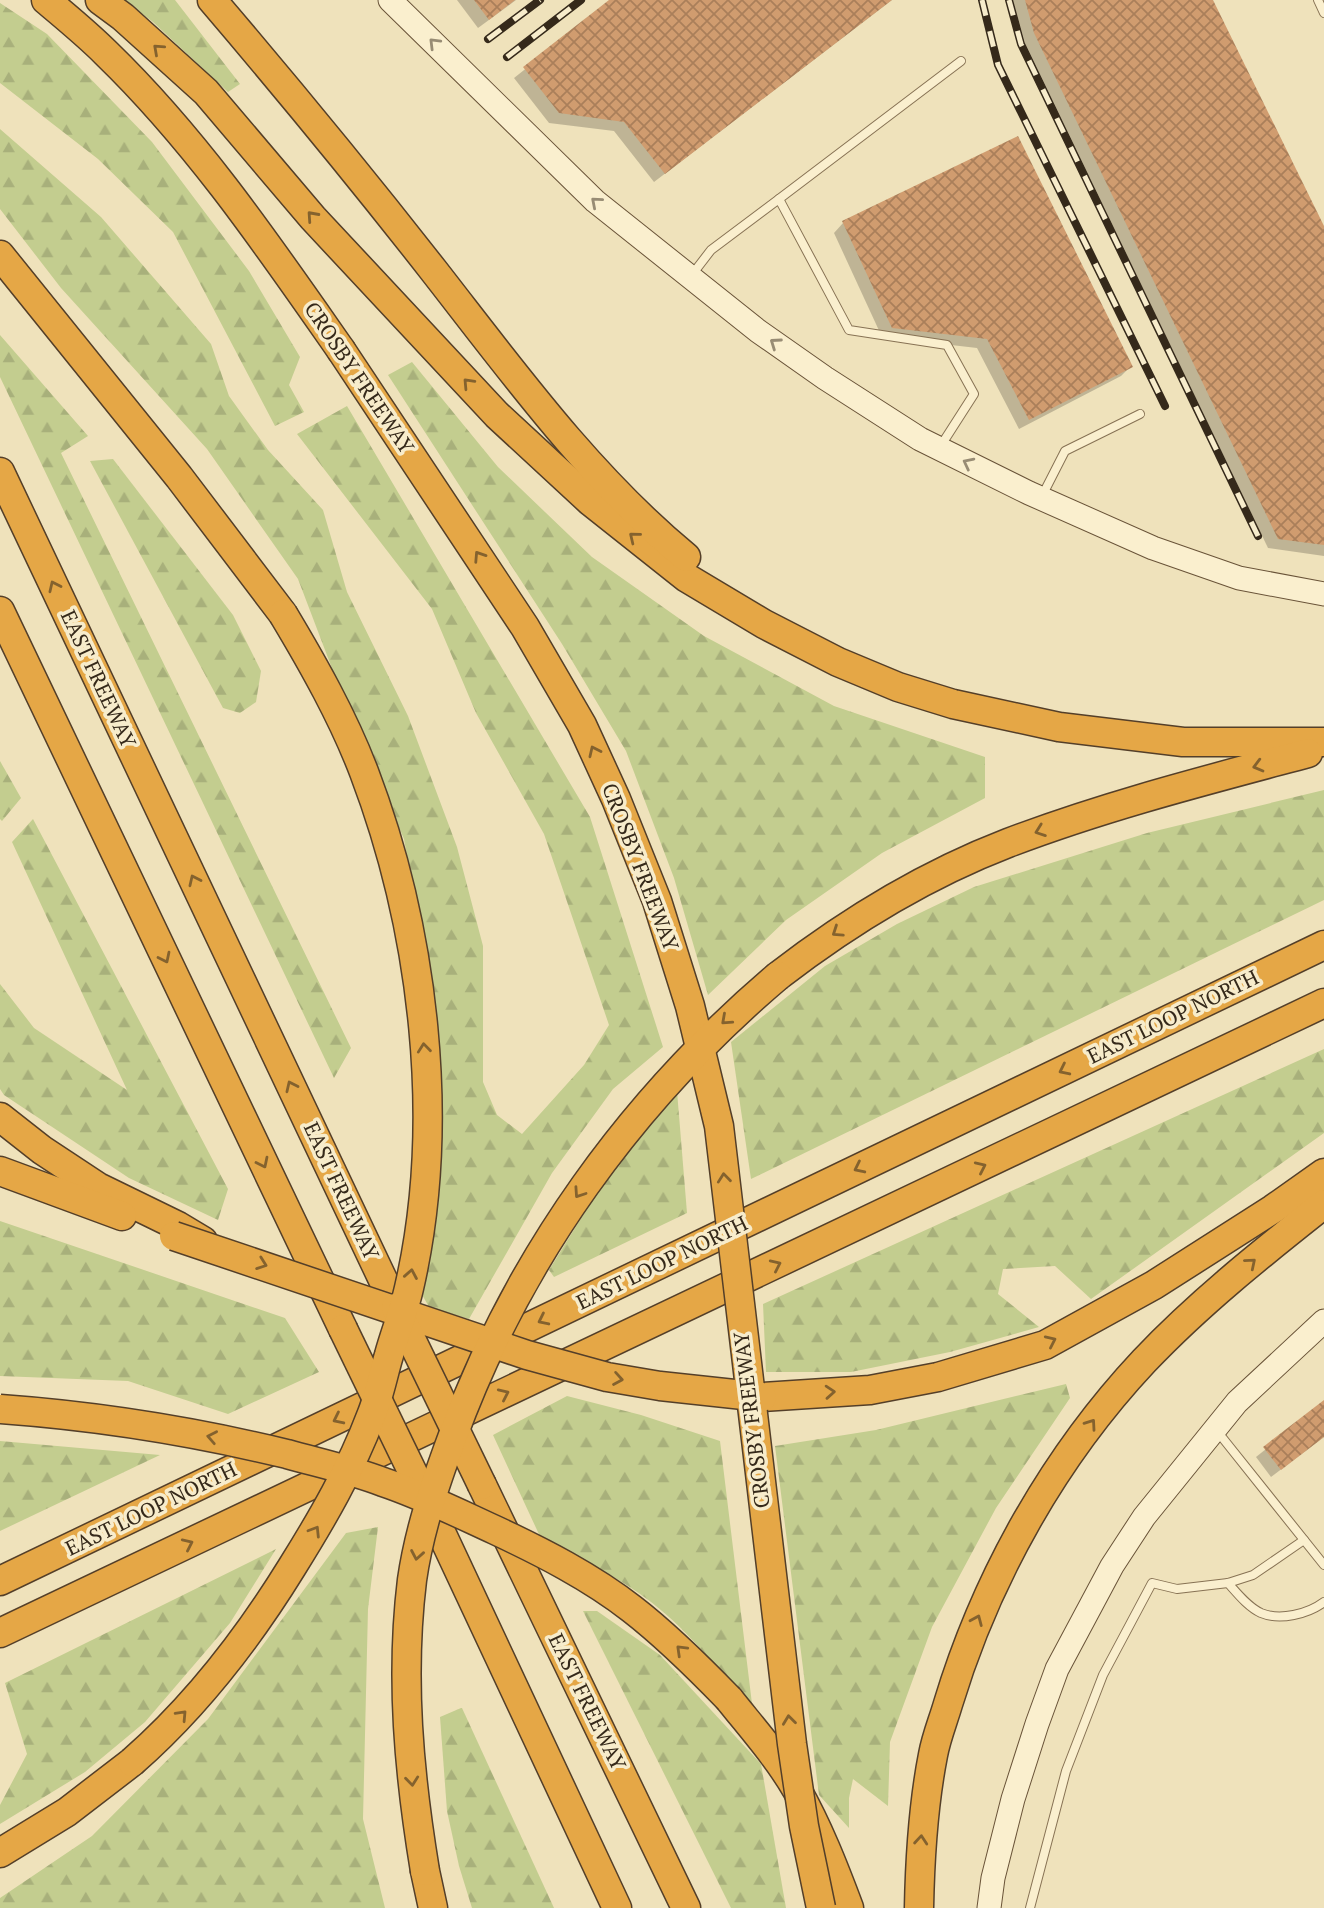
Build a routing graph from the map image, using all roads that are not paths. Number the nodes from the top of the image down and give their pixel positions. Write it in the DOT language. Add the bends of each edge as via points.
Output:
graph roads {
  1 [pos="46,0"];
  2 [pos="100,0"];
  3 [pos="212,0"];
  4 [pos="390,0"];
  5 [pos="1318,0"];
  6 [pos="1324,13"];
  7 [pos="961,61"];
  8 [pos="779,200"];
  9 [pos="0,255"];
  10 [pos="689,279"];
  11 [pos="1140,414"];
  12 [pos="939,449"];
  13 [pos="0,472"];
  14 [pos="1035,496"];
  15 [pos="1324,594"];
  16 [pos="0,611"];
  17 [pos="0,656"];
  18 [pos="838,662"];
  19 [pos="1324,742"];
  20 [pos="1324,748"];
  21 [pos="114,852"];
  22 [pos="1324,945"];
  23 [pos="1324,1003"];
  24 [pos="0,1117"];
  25 [pos="0,1171"];
  26 [pos="1324,1173"];
  27 [pos="1324,1203"];
  28 [pos="176,1231"];
  29 [pos="1324,1321"];
  30 [pos="0,1409"];
  31 [pos="1215,1428"];
  32 [pos="1304,1540"];
  33 [pos="1324,1565"];
  34 [pos="0,1581"];
  35 [pos="1228,1583"];
  36 [pos="1324,1602"];
  37 [pos="0,1633"];
  38 [pos="0,1853"];
  39 [pos="433,1908"];
  40 [pos="617,1908"];
  41 [pos="686,1908"];
  42 [pos="821,1908"];
  43 [pos="849,1908"];
  44 [pos="919,1908"];
  45 [pos="989,1908"];
  46 [pos="1030,1908"];
  42 -- 1 [label="highway, CROSBY FREEWAY, one-way, bridge" via="792,1744 719,1126 690,1006 617,799 582,724 525,627 255,226 171,122 106,52"];
  18 -- 2 [label="highway, one-way" via="687,578 555,470 497,415 313,218 206,92"];
  3 -- 18 [label="highway" via="385,209 526,390 610,485 723,586"];
  10 -- 4 [label="main road, one-way" via="595,201"];
  5 -- 6 [label="lane"];
  7 -- 8 [label="lane"];
  8 -- 10 [label="lane" via="711,250"];
  8 -- 12 [label="lane" via="849,330 947,345 974,394"];
  38 -- 9 [label="highway, one-way, bridge" via="67,1812 132,1762 184,1712 262,1615 327,1511 372,1415 409,1289 428,1151 428,1085 416,977 398,880 363,769 283,614"];
  12 -- 10 [label="main road, one-way" via="825,378"];
  11 -- 14 [label="lane" via="1065,451"];
  14 -- 12 [label="main road, one-way"];
  41 -- 13 [label="highway, EAST FREEWAY, one-way, bridge"];
  14 -- 15 [label="main road" via="1153,548 1238,578"];
  16 -- 21 [label="highway"];
  17 -- 21 [label="highway"];
  18 -- 19 [label="highway" via="953,705 1059,727 1183,742"];
  20 -- 39 [label="highway, one-way, bridge" via="1184,786 1005,844 864,914 818,945 722,1024 645,1106 589,1177 511,1305 488,1352 459,1418 419,1543 407,1646 408,1751"];
  21 -- 40 [label="highway, one-way, bridge"];
  22 -- 34 [label="highway, EAST LOOP NORTH, one-way"];
  37 -- 23 [label="highway, one-way"];
  24 -- 28 [label="highway" via="98,1187"];
  25 -- 28 [label="highway"];
  28 -- 26 [label="highway, one-way, bridge" via="370,1304 527,1355 607,1377 762,1397 870,1390 938,1377 1045,1345 1154,1285"];
  44 -- 27 [label="highway, one-way" via="920,1840 933,1753 964,1653 1016,1542 1085,1433 1144,1361 1200,1307"];
  29 -- 31 [label="main road"];
  43 -- 30 [label="highway, one-way, bridge" via="796,1789 764,1743 678,1647 598,1585 449,1508 335,1467 148,1425"];
  31 -- 32 [label="lane"];
  31 -- 45 [label="main road" via="1144,1517 1057,1669 1013,1799"];
  32 -- 33 [label="lane"];
  32 -- 35 [label="lane" via="1253,1575"];
  35 -- 36 [label="lane" via="1259,1612 1274,1616 1315,1609"];
  35 -- 46 [label="lane" via="1177,1590 1152,1583 1103,1675 1066,1770"];
}
